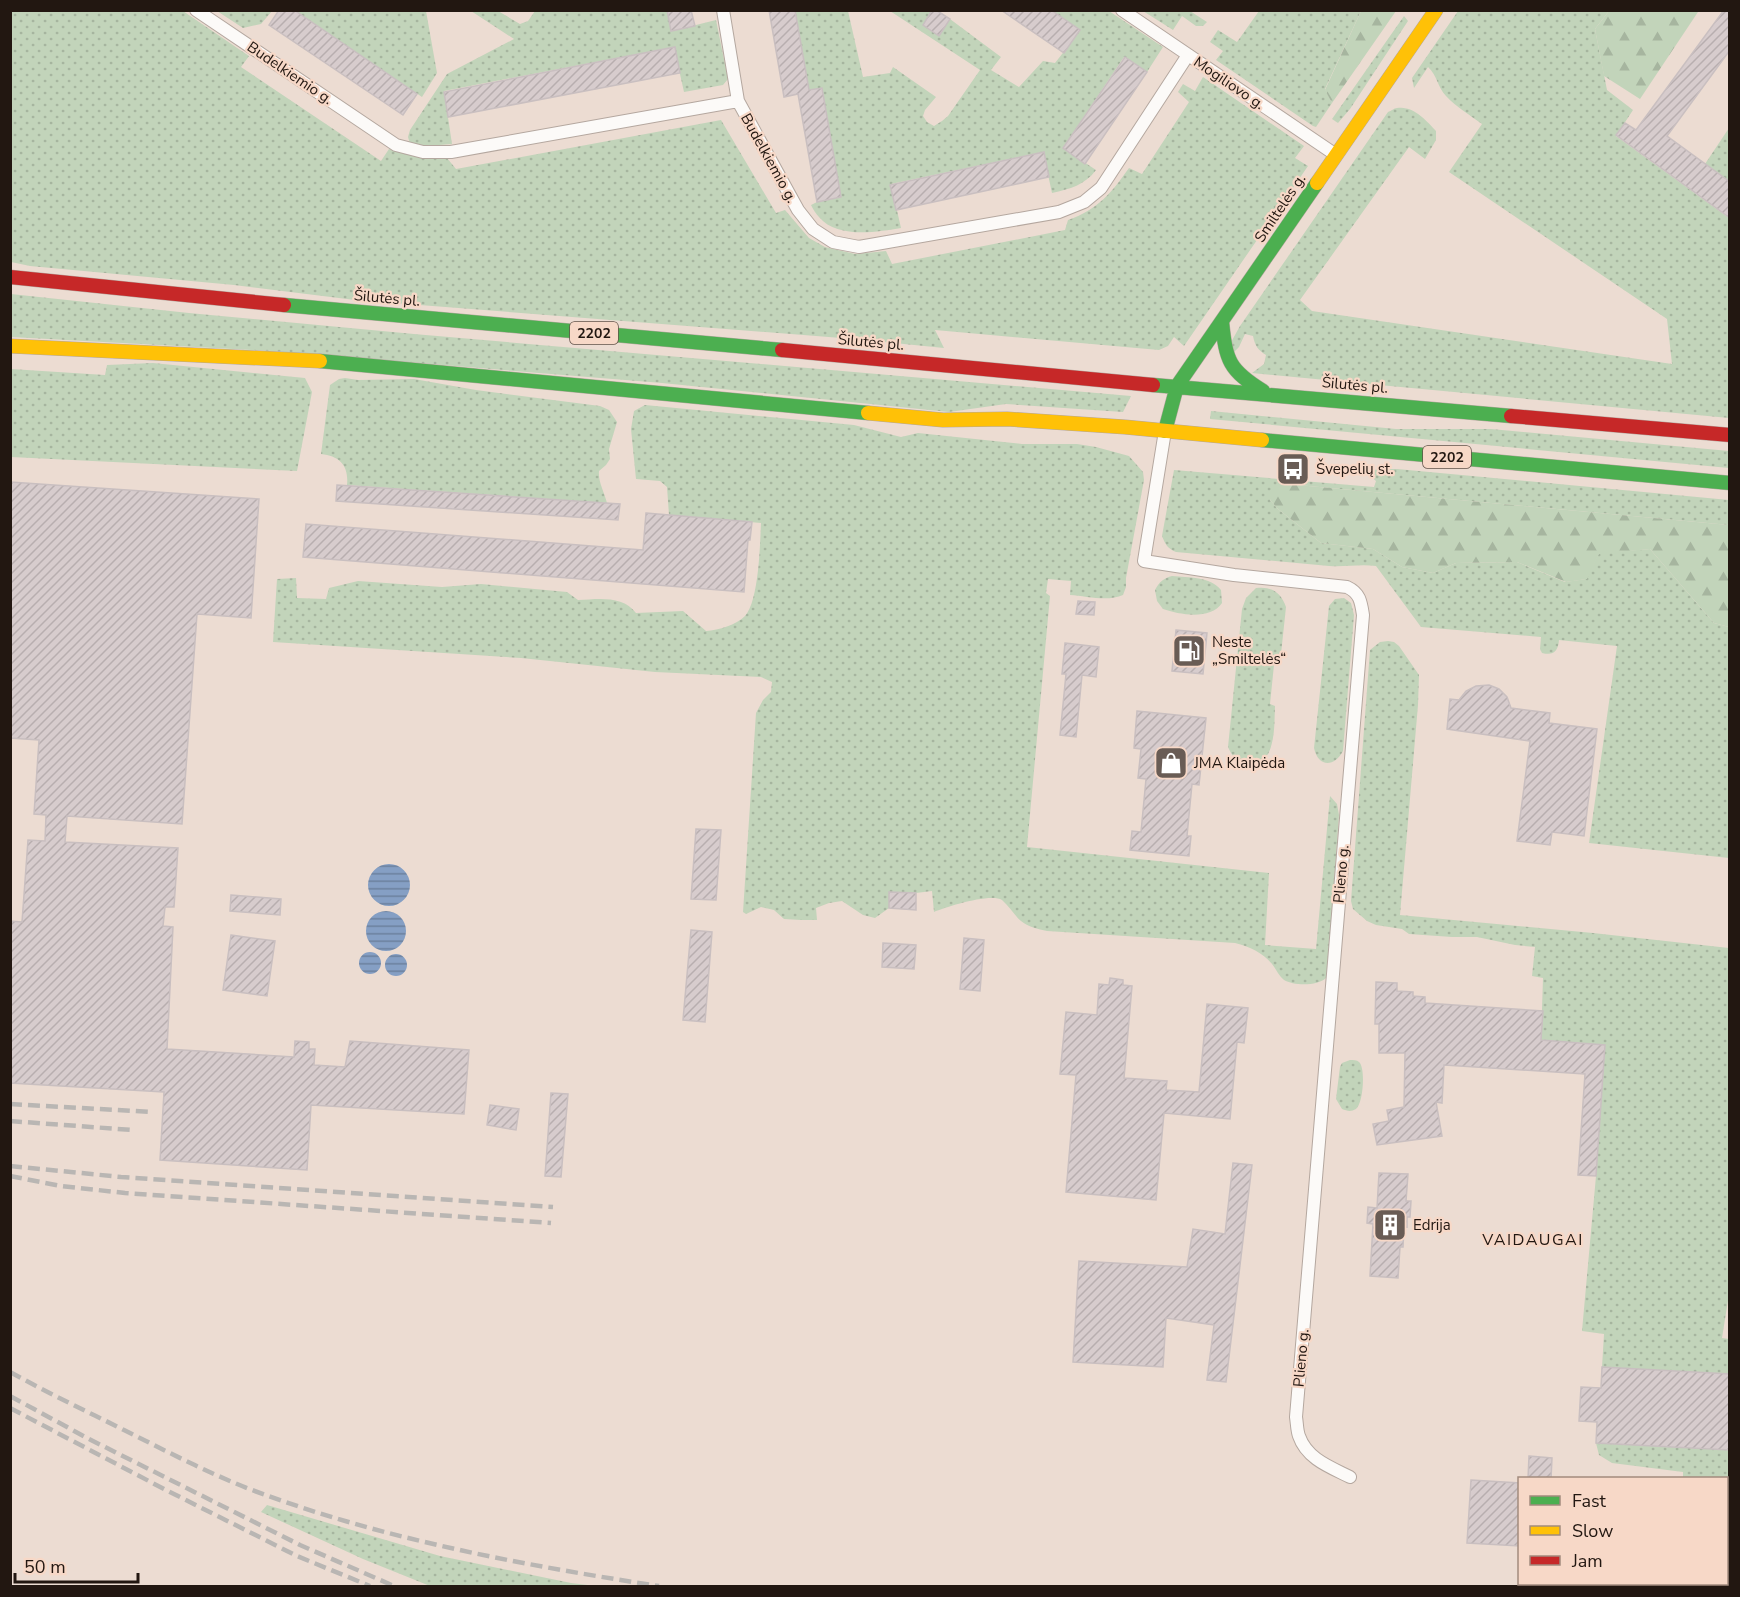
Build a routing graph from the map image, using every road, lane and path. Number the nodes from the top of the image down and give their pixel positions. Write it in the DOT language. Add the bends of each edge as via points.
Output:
graph roads {
  1 [pos="196,10"];
  2 [pos="723,10"];
  3 [pos="1122,10"];
  4 [pos="1436,10"];
  5 [pos="1188,55"];
  6 [pos="738,101"];
  7 [pos="1336,155"];
  8 [pos="10,277"];
  9 [pos="1222,322"];
  10 [pos="10,346"];
  11 [pos="1177,386"];
  12 [pos="1268,394"];
  13 [pos="1165,431"];
  14 [pos="1730,435"];
  15 [pos="1730,483"];
  16 [pos="1350,1477"];
  1 -- 6 [label="street, Budelkiemio g." via="396,145 423,152 451,152"];
  2 -- 6 [label="street"];
  3 -- 5 [label="street, Mogiliovo g."];
  4 -- 7 [label="main road, Smiltelės g."];
  5 -- 6 [label="street, Budelkiemio g." via="1101,188 1084,202 1059,212 859,247 832,242 813,229 798,210"];
  5 -- 7 [label="street, Mogiliovo g."];
  7 -- 9 [label="main road, Smiltelės g."];
  8 -- 11 [label="main road, Šilutės pl. / 2202"];
  9 -- 11 [label="main road, Smiltelės g."];
  9 -- 12 [label="main road" via="1230,363 1241,378"];
  10 -- 13 [label="main road, 2202" via="323,361 943,420 1007,419"];
  11 -- 12 [label="main road, Šilutės pl. / 2202"];
  11 -- 13 [label="main road, Smiltelės g."];
  12 -- 14 [label="main road, Šilutės pl. / 2202"];
  13 -- 15 [label="main road, 2202"];
  13 -- 16 [label="street, Plieno g." via="1144,561 1347,587 1355,590 1362,603 1296,1417 1299,1436 1307,1450 1318,1462"];
}
